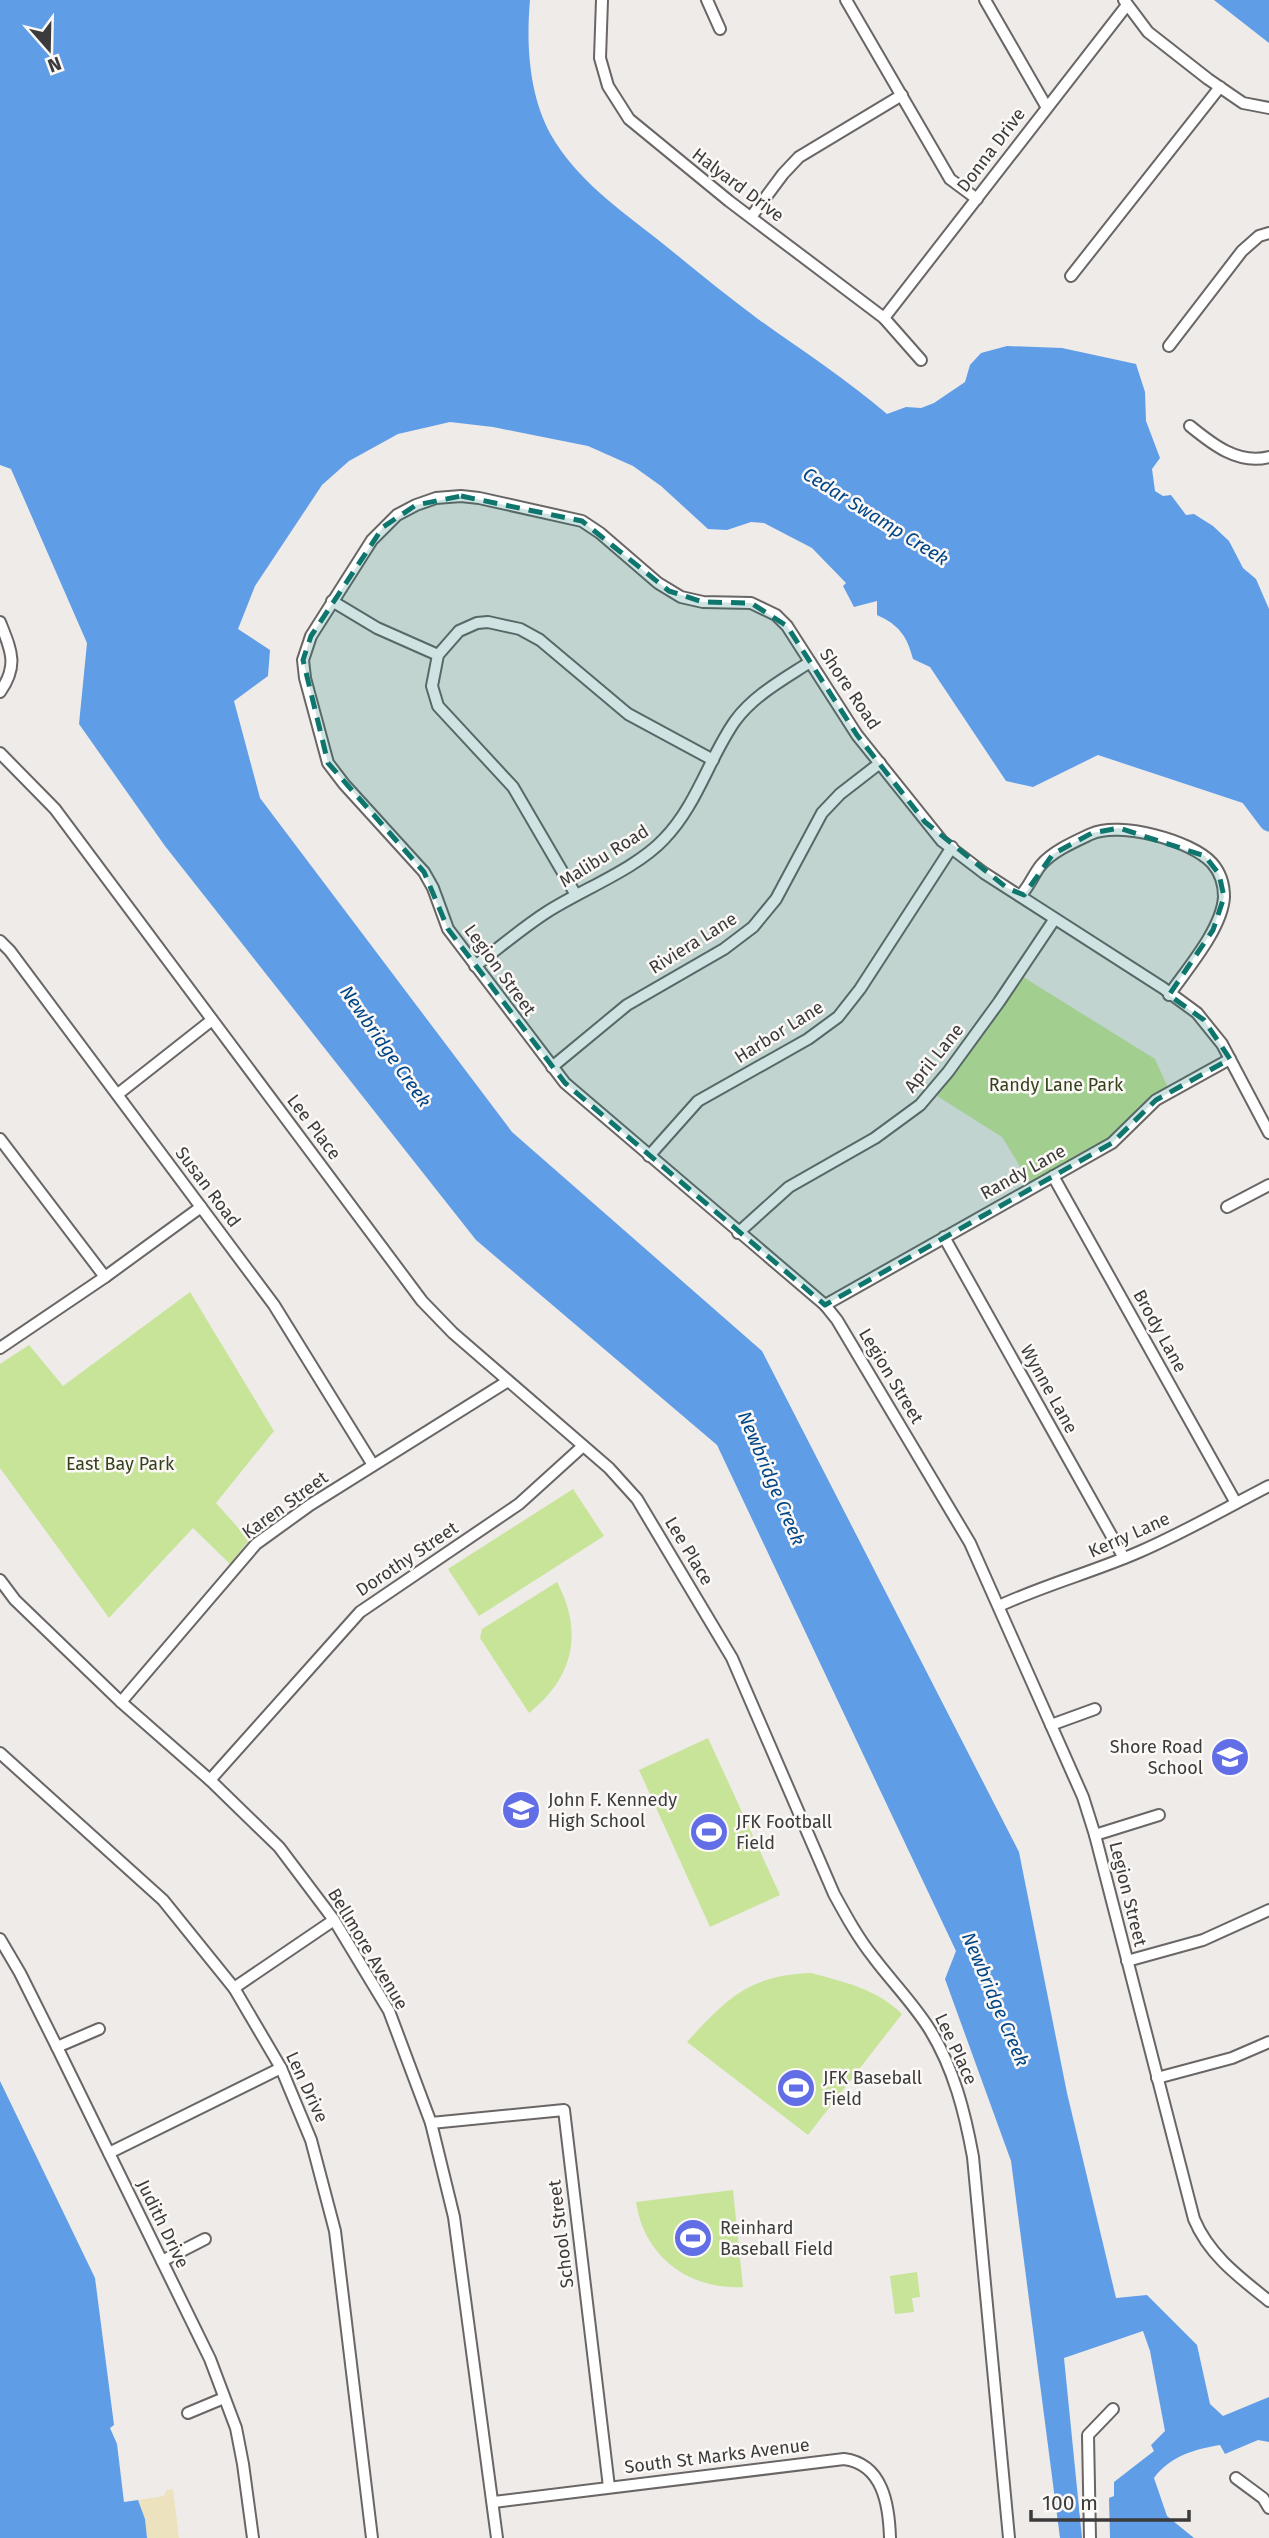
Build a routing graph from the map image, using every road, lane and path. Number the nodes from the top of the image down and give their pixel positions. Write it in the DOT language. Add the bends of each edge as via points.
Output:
graph roads {
  1 [pos="602,0"];
  2 [pos="707,0"];
  3 [pos="846,0"];
  4 [pos="985,0"];
  5 [pos="1126,2"];
  6 [pos="720,29"];
  7 [pos="1220,87"];
  8 [pos="902,96"];
  9 [pos="1046,106"];
  10 [pos="1269,108"];
  11 [pos="976,199"];
  12 [pos="751,217"];
  13 [pos="1269,233"];
  14 [pos="1070,276"];
  15 [pos="884,318"];
  16 [pos="1169,346"];
  17 [pos="921,360"];
  18 [pos="1190,426"];
  19 [pos="1269,457"];
  20 [pos="332,601"];
  21 [pos="0,622"];
  22 [pos="438,655"];
  23 [pos="810,662"];
  24 [pos="0,692"];
  25 [pos="0,753"];
  26 [pos="713,760"];
  27 [pos="880,763"];
  28 [pos="952,847"];
  29 [pos="576,895"];
  30 [pos="1020,897"];
  31 [pos="1054,920"];
  32 [pos="0,941"];
  33 [pos="475,966"];
  34 [pos="1169,995"];
  35 [pos="212,1020"];
  36 [pos="1230,1059"];
  37 [pos="552,1067"];
  38 [pos="118,1094"];
  39 [pos="1269,1133"];
  40 [pos="0,1139"];
  41 [pos="649,1156"];
  42 [pos="1053,1176"];
  43 [pos="1269,1185"];
  44 [pos="1227,1206"];
  45 [pos="201,1207"];
  46 [pos="738,1233"];
  47 [pos="944,1237"];
  48 [pos="105,1277"];
  49 [pos="825,1305"];
  50 [pos="0,1349"];
  51 [pos="508,1381"];
  52 [pos="583,1446"];
  53 [pos="373,1465"];
  54 [pos="1269,1486"];
  55 [pos="1236,1503"];
  56 [pos="1124,1558"];
  57 [pos="0,1580"];
  58 [pos="999,1606"];
  59 [pos="121,1702"];
  60 [pos="1095,1709"];
  61 [pos="1051,1725"];
  62 [pos="0,1754"];
  63 [pos="210,1780"];
  64 [pos="1159,1815"];
  65 [pos="1095,1835"];
  66 [pos="1269,1910"];
  67 [pos="334,1920"];
  68 [pos="1,1942"];
  69 [pos="1127,1961"];
  70 [pos="234,1988"];
  71 [pos="99,2029"];
  72 [pos="1268,2044"];
  73 [pos="57,2047"];
  74 [pos="281,2068"];
  75 [pos="1157,2078"];
  76 [pos="431,2123"];
  77 [pos="109,2153"];
  78 [pos="205,2239"];
  79 [pos="162,2261"];
  80 [pos="1269,2301"];
  81 [pos="224,2398"];
  82 [pos="1113,2409"];
  83 [pos="188,2413"];
  84 [pos="1236,2478"];
  85 [pos="609,2487"];
  86 [pos="494,2502"];
  87 [pos="1269,2508"];
  88 [pos="253,2538"];
  89 [pos="372,2538"];
  90 [pos="497,2538"];
  91 [pos="890,2538"];
  92 [pos="1009,2538"];
  93 [pos="1090,2538"];
  1 -- 12 [label="street, Halyard Drive" via="600,58 617,104 645,135"];
  2 -- 6 [label="street"];
  3 -- 8 [label="street"];
  4 -- 9 [label="street"];
  5 -- 7 [label="street" via="1148,32"];
  5 -- 9 [label="street, Donna Drive"];
  7 -- 10 [label="street" via="1243,103"];
  7 -- 14 [label="street"];
  8 -- 11 [label="street" via="950,179"];
  8 -- 12 [label="street" via="799,157"];
  9 -- 11 [label="street, Donna Drive"];
  11 -- 15 [label="street, Donna Drive"];
  12 -- 15 [label="street, Halyard Drive"];
  13 -- 16 [label="street" via="1242,251"];
  15 -- 17 [label="street, Halyard Drive"];
  18 -- 19 [label="street" via="1223,450 1241,457"];
  20 -- 22 [label="street" via="377,628"];
  20 -- 23 [label="street, Shore Road" via="372,540 397,515 436,498 478,498 582,521 681,597 751,603 766,609 787,626"];
  20 -- 33 [label="street, Legion Street" via="303,660 324,754 344,785 424,872 448,929"];
  21 -- 24 [label="street" via="12,662"];
  22 -- 26 [label="street" via="459,631 477,623 520,629 540,640 628,714"];
  22 -- 29 [label="street" via="432,686 438,706 513,787"];
  23 -- 26 [label="street, Malibu Road" via="746,708"];
  23 -- 27 [label="street, Shore Road"];
  25 -- 35 [label="street, Lee Place" via="55,809"];
  26 -- 29 [label="street, Malibu Road" via="687,810 663,840 643,857"];
  27 -- 28 [label="street, Shore Road" via="942,841"];
  27 -- 37 [label="street, Riviera Lane" via="822,813 776,899 753,927 627,1005"];
  28 -- 30 [label="street, Shore Road"];
  28 -- 41 [label="street, Harbor Lane" via="838,1017 698,1101"];
  29 -- 33 [label="street, Malibu Road"];
  30 -- 31 [label="street, Shore Road"];
  30 -- 34 [label="street" via="1053,854 1107,829 1143,833 1205,856 1223,884 1221,913"];
  31 -- 34 [label="street, Shore Road"];
  31 -- 46 [label="street, April Lane" via="999,1002 920,1105 875,1138 789,1187"];
  32 -- 38 [label="street, Susan Road"];
  33 -- 37 [label="street, Legion Street"];
  34 -- 36 [label="street, Shore Road" via="1203,1020"];
  35 -- 38 [label="street"];
  35 -- 51 [label="street, Lee Place" via="422,1301"];
  36 -- 39 [label="street, Shore Road"];
  36 -- 42 [label="street, Randy Lane" via="1156,1100 1112,1143"];
  37 -- 41 [label="street, Legion Street"];
  38 -- 45 [label="street, Susan Road"];
  40 -- 48 [label="street"];
  41 -- 46 [label="street, Legion Street"];
  42 -- 47 [label="street, Randy Lane"];
  42 -- 55 [label="street, Brody Lane"];
  43 -- 44 [label="street"];
  45 -- 48 [label="street"];
  45 -- 53 [label="street, Susan Road" via="274,1305"];
  46 -- 49 [label="street, Legion Street"];
  47 -- 49 [label="street, Randy Lane"];
  47 -- 56 [label="street, Wynne Lane"];
  48 -- 50 [label="street"];
  49 -- 58 [label="street, Legion Street" via="970,1543"];
  51 -- 52 [label="street, Lee Place"];
  51 -- 53 [label="street, Karen Street"];
  52 -- 63 [label="street, Dorothy Street" via="519,1504 360,1612"];
  52 -- 92 [label="street, Lee Place" via="625,1485 670,1552 732,1658 834,1894 874,1959 914,2005 952,2075 973,2157"];
  53 -- 59 [label="street, Karen Street" via="256,1544"];
  54 -- 55 [label="street, Kerry Lane"];
  55 -- 56 [label="street, Kerry Lane"];
  56 -- 58 [label="street, Kerry Lane"];
  57 -- 59 [label="street, Bellmore Avenue"];
  58 -- 61 [label="street, Legion Street"];
  59 -- 63 [label="street, Bellmore Avenue"];
  60 -- 61 [label="street"];
  61 -- 65 [label="street, Legion Street"];
  62 -- 70 [label="street, Len Drive" via="163,1899"];
  63 -- 67 [label="street, Bellmore Avenue" via="279,1847"];
  64 -- 65 [label="street"];
  65 -- 69 [label="street, Legion Street"];
  66 -- 69 [label="street" via="1203,1940"];
  67 -- 70 [label="street"];
  67 -- 76 [label="street, Bellmore Avenue" via="389,2011"];
  68 -- 73 [label="street, Judith Drive"];
  69 -- 75 [label="street, Legion Street"];
  70 -- 74 [label="street, Len Drive"];
  71 -- 73 [label="street"];
  72 -- 75 [label="street"];
  73 -- 77 [label="street, Judith Drive"];
  74 -- 77 [label="street"];
  74 -- 89 [label="street, Len Drive" via="312,2140 335,2231"];
  75 -- 80 [label="street, Legion Street" via="1200,2235 1230,2269"];
  76 -- 85 [label="street, School Street" via="564,2110"];
  76 -- 86 [label="street, Bellmore Avenue" via="454,2217"];
  77 -- 79 [label="street, Judith Drive"];
  78 -- 79 [label="street"];
  79 -- 81 [label="street, Judith Drive"];
  81 -- 83 [label="street"];
  81 -- 88 [label="street, Judith Drive" via="236,2428"];
  82 -- 93 [label="street" via="1088,2435"];
  84 -- 87 [label="street"];
  85 -- 86 [label="street, South St Marks Avenue"];
  85 -- 91 [label="street, South St Marks Avenue" via="853,2460 880,2485"];
  86 -- 90 [label="street, Bellmore Avenue"];
}
